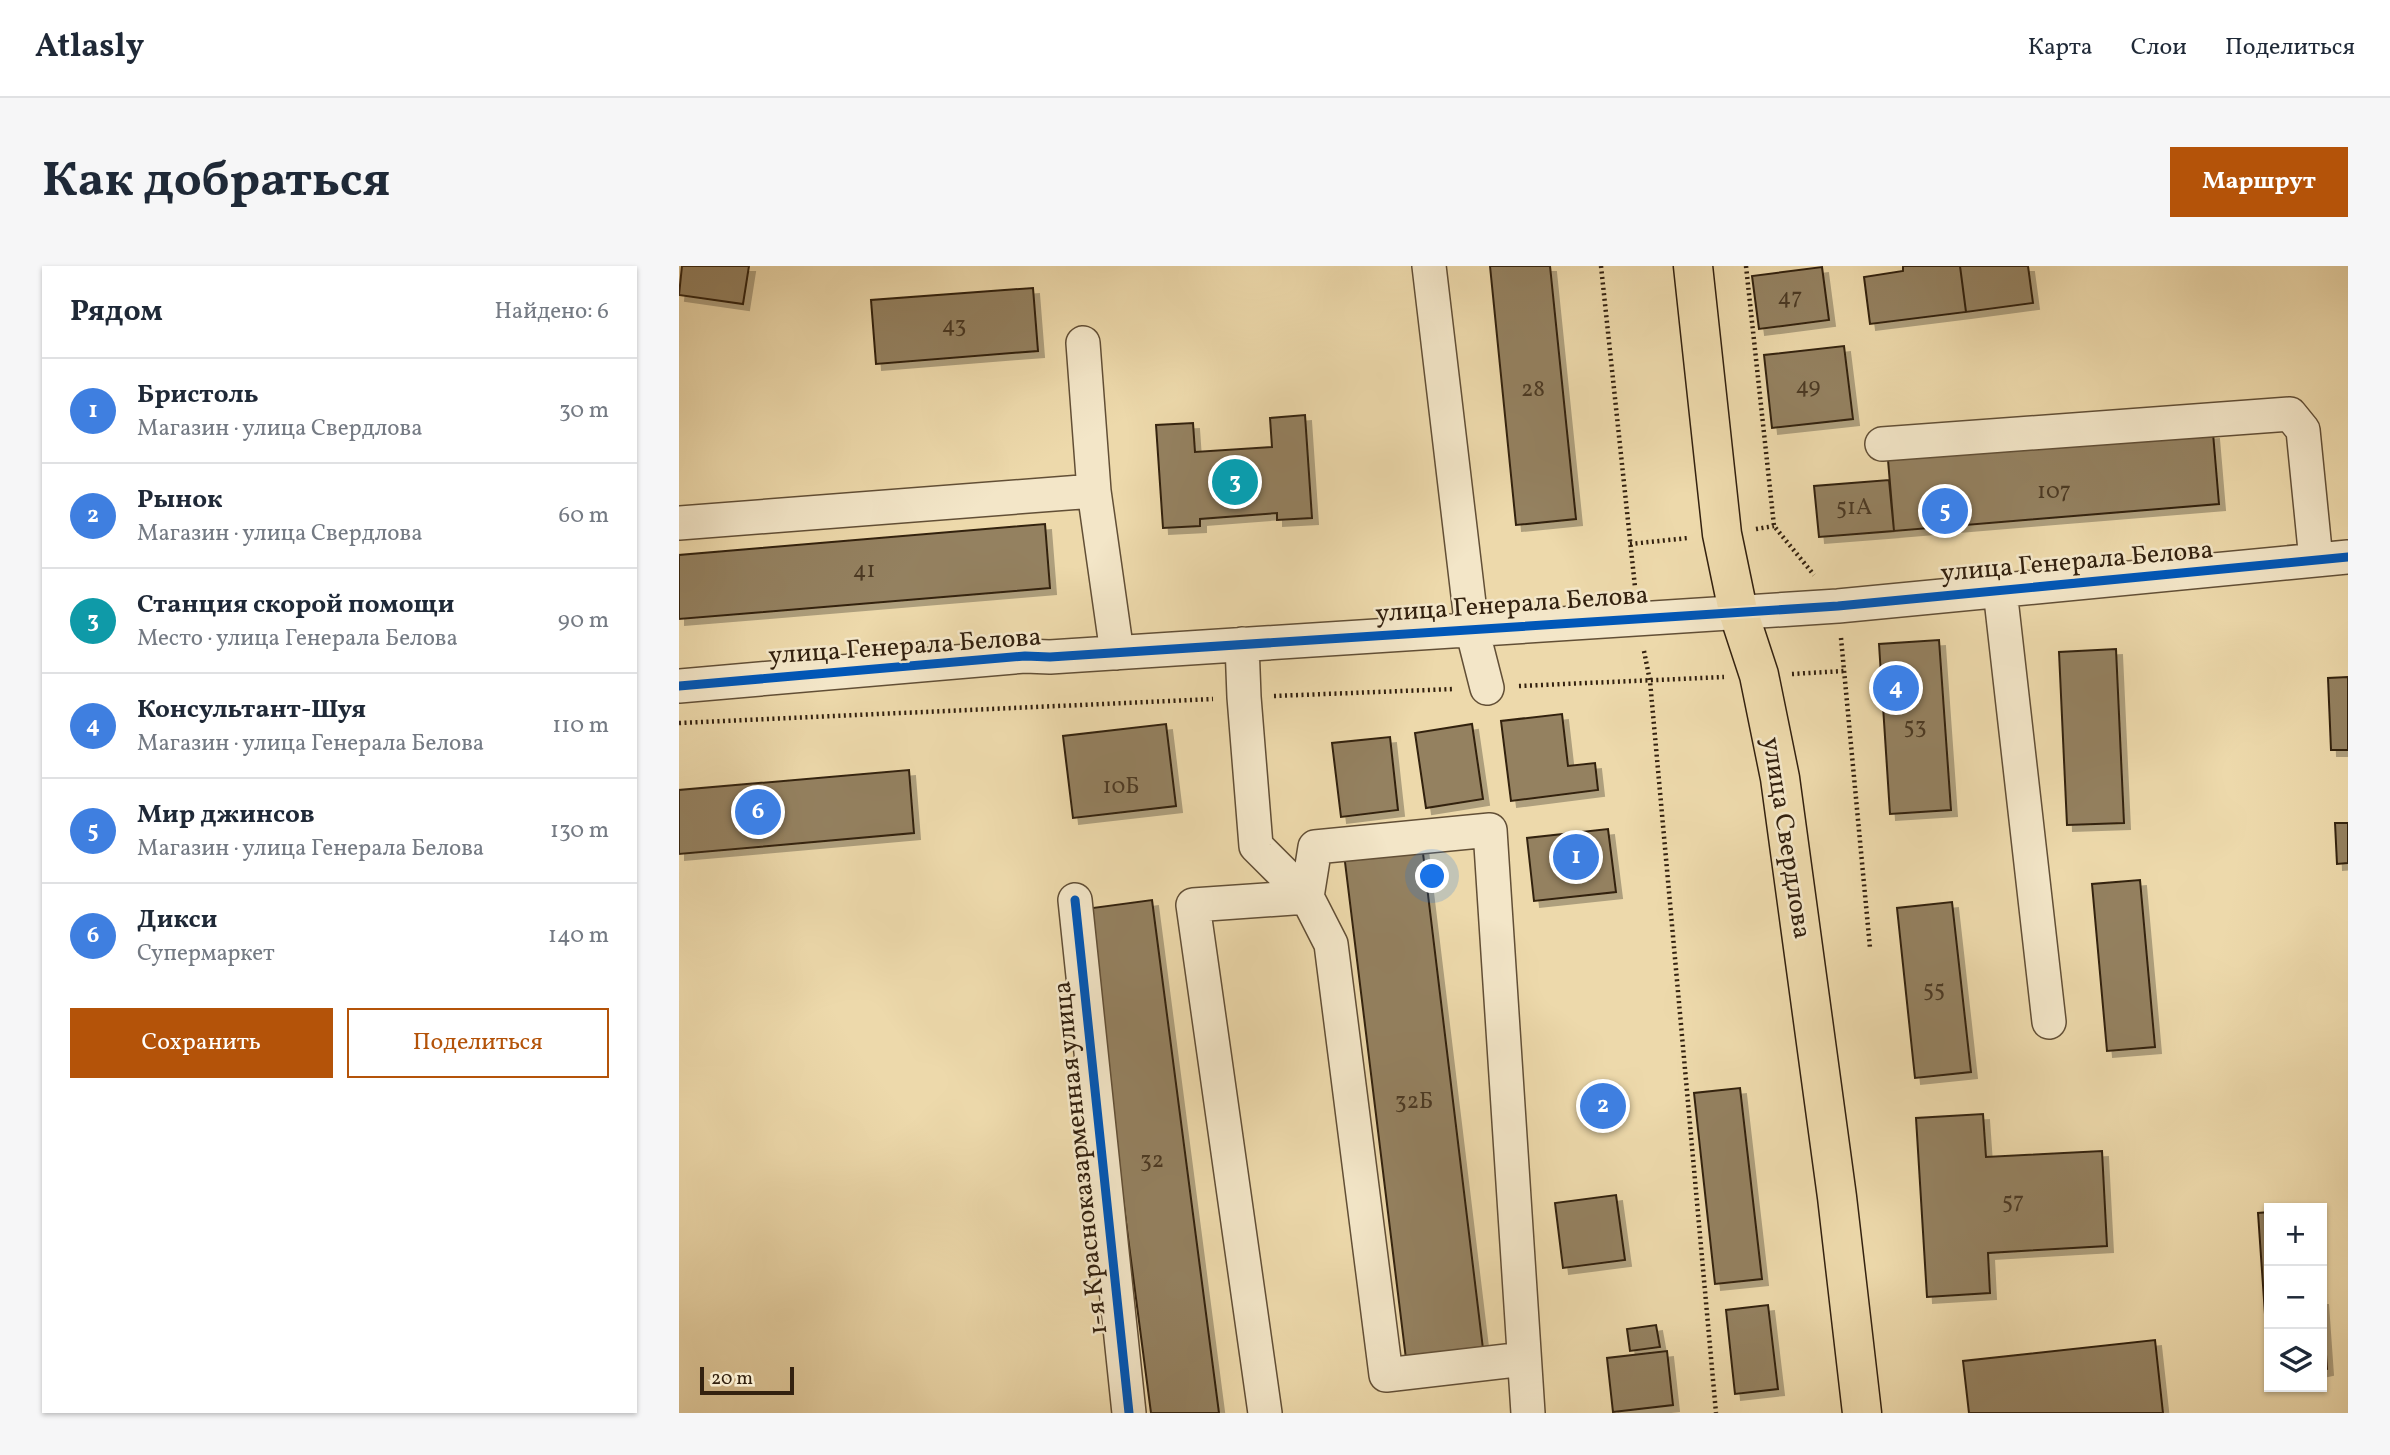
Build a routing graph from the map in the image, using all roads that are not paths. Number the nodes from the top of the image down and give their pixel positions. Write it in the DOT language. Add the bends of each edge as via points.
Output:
graph roads {
  1 [pos="1429,266"];
  2 [pos="1693,266"];
  3 [pos="1083,343"];
  4 [pos="1882,444"];
  5 [pos="1094,491"];
  6 [pos="679,523"];
  7 [pos="2332,559"];
  8 [pos="2000,590"];
  9 [pos="1738,611"];
  10 [pos="1472,629"];
  11 [pos="1243,644"];
  12 [pos="1117,653"];
  13 [pos="679,687"];
  14 [pos="1486,688"];
  15 [pos="1307,897"];
  16 [pos="1076,900"];
  17 [pos="2049,1022"];
  18 [pos="1524,1359"];
  19 [pos="1129,1413"];
  20 [pos="1265,1413"];
  21 [pos="1528,1413"];
  22 [pos="1862,1413"];
  1 -- 10 [label="street"];
  2 -- 9 [label="main road, улица Свердлова" via="1722,534"];
  3 -- 5 [label="street"];
  4 -- 7 [label="street" via="2290,414 2303,430"];
  5 -- 6 [label="street"];
  5 -- 12 [label="street"];
  7 -- 8 [label="street, улица Генерала Белова"];
  8 -- 9 [label="street, улица Генерала Белова"];
  8 -- 17 [label="street"];
  9 -- 10 [label="street, улица Генерала Белова"];
  9 -- 22 [label="main road, улица Свердлова" via="1759,675 1780,778"];
  10 -- 11 [label="street, улица Генерала Белова"];
  10 -- 14 [label="street"];
  11 -- 12 [label="street, улица Генерала Белова"];
  11 -- 15 [label="street" via="1256,846"];
  12 -- 13 [label="street, улица Генерала Белова" via="1025,656"];
  15 -- 18 [label="street" via="1331,944 1385,1375"];
  15 -- 18 [label="street" via="1315,847 1490,830"];
  15 -- 20 [label="street" via="1193,905"];
  16 -- 19 [label="street, 1-я Красноказарменная улица"];
  18 -- 21 [label="street"];
}
